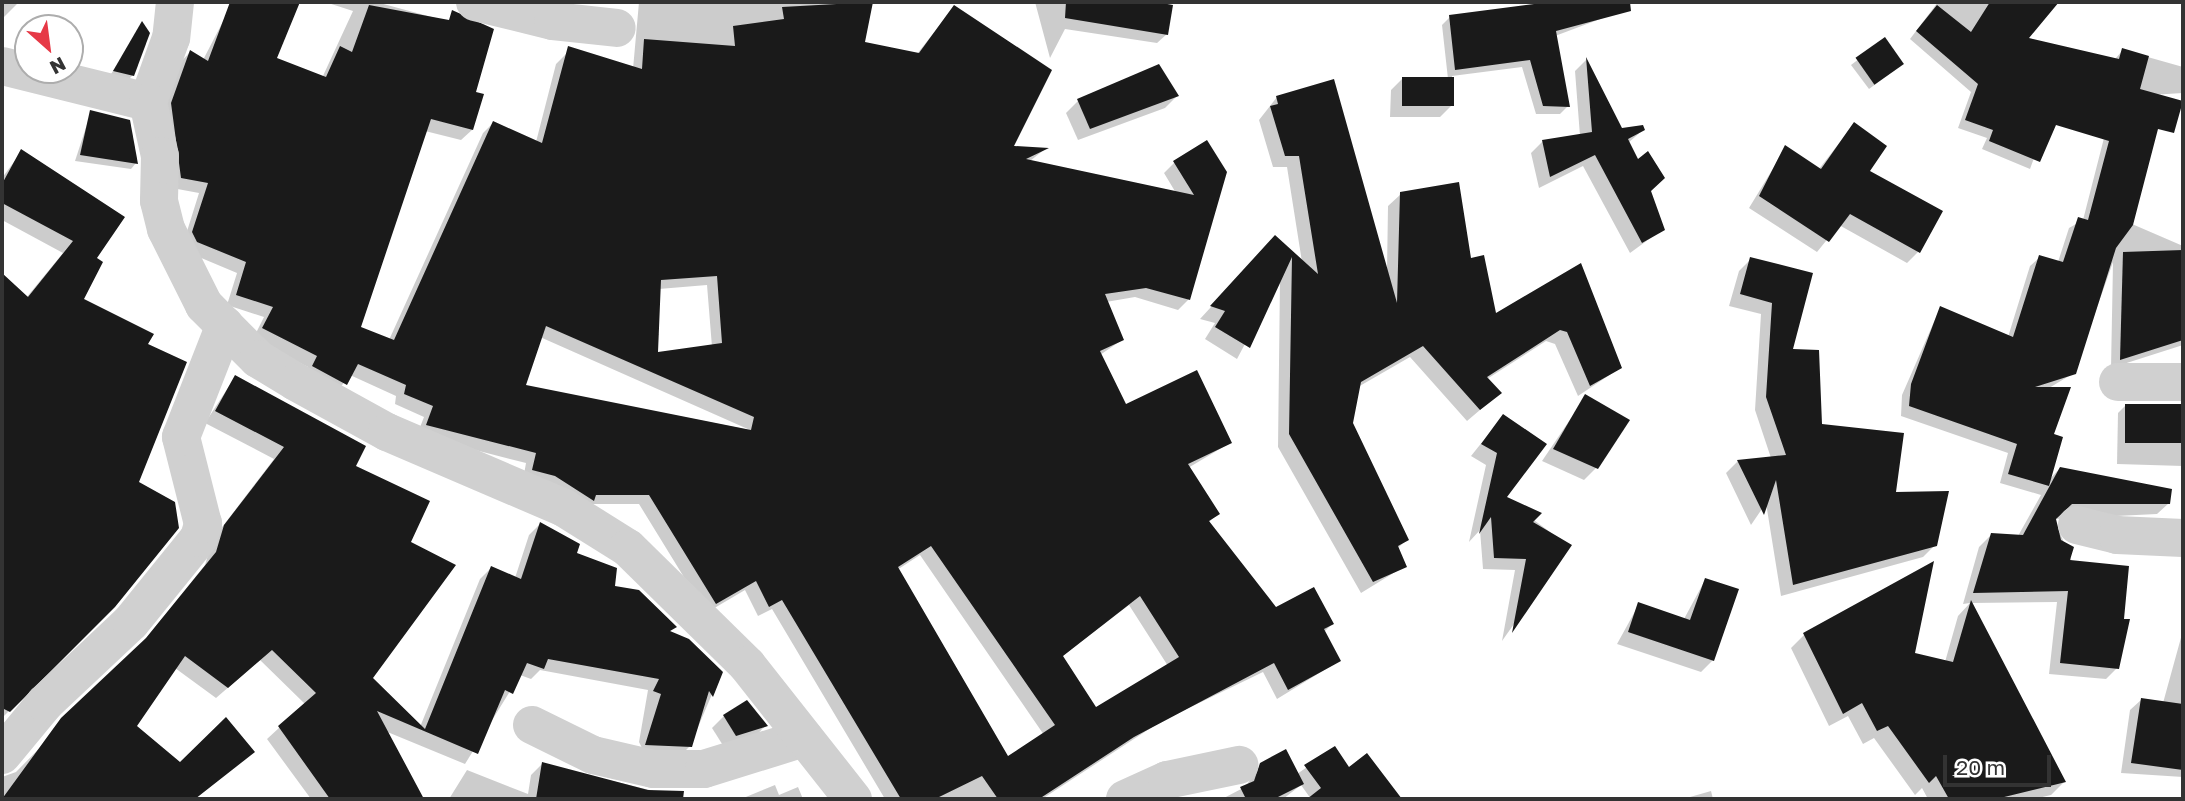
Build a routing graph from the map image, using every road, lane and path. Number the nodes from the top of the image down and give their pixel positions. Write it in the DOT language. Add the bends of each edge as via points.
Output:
graph roads {
  1 [pos="175,2"];
  2 [pos="475,2"];
  3 [pos="617,28"];
  4 [pos="2,66"];
  5 [pos="148,102"];
  6 [pos="225,325"];
  7 [pos="2118,382"];
  8 [pos="2183,382"];
  9 [pos="2077,525"];
  10 [pos="2183,538"];
  11 [pos="532,725"];
  12 [pos="804,738"];
  13 [pos="2,755"];
  14 [pos="1239,765"];
  15 [pos="853,799"];
  16 [pos="1125,799"];
  1 -- 5 [label="street" via="171,38"];
  2 -- 3 [label="street" via="553,22"];
  4 -- 5 [label="street"];
  5 -- 6 [label="street" via="160,156 159,201 166,229 204,305"];
  6 -- 12 [label="street" via="258,359 296,382 387,432 564,508 628,548 747,665"];
  6 -- 13 [label="street" via="181,437 203,524 199,538 131,622 45,703"];
  7 -- 8 [label="street"];
  9 -- 10 [label="street" via="2117,535"];
  11 -- 12 [label="street" via="569,747 653,769 704,769"];
  12 -- 15 [label="street"];
  14 -- 16 [label="street" via="1167,780"];
}
